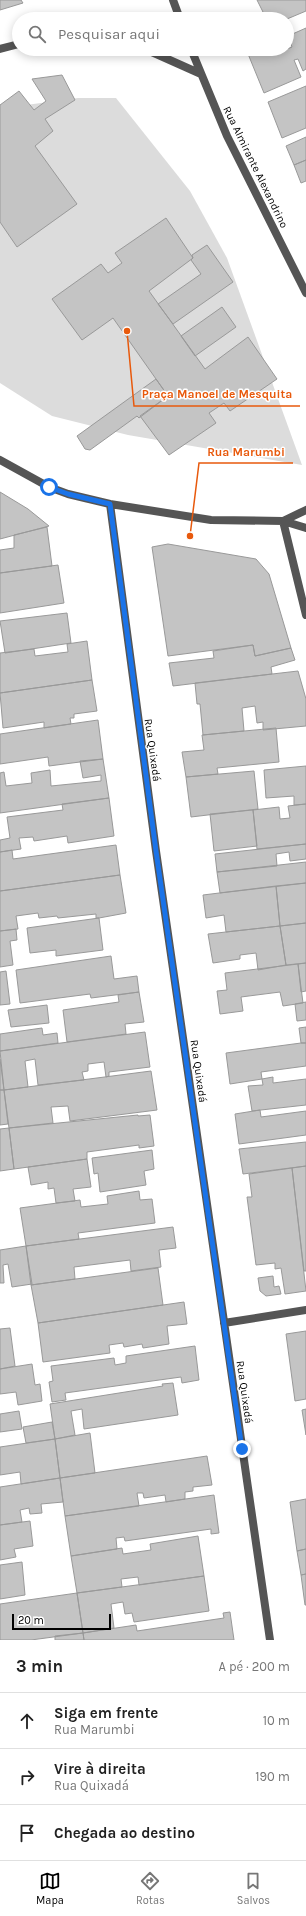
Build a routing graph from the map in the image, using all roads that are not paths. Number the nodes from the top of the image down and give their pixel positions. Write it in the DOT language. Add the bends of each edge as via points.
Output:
graph roads {
  1 [pos="173,0"];
  2 [pos="177,12"];
  3 [pos="12,46"];
  4 [pos="0,49"];
  5 [pos="161,56"];
  6 [pos="195,56"];
  7 [pos="201,74"];
  8 [pos="306,293"];
  9 [pos="0,460"];
  10 [pos="110,504"];
  11 [pos="306,510"];
  12 [pos="283,521"];
  13 [pos="306,528"];
  14 [pos="306,615"];
  15 [pos="306,1310"];
  16 [pos="224,1323"];
  17 [pos="270,1640"];
  1 -- 2 [label="street"];
  3 -- 4 [label="street"];
  5 -- 7 [label="street"];
  6 -- 7 [label="street, Rua Almirante Alexandrino"];
  7 -- 8 [label="street, Rua Almirante Alexandrino" via="227,136"];
  9 -- 10 [label="street" via="49,487"];
  10 -- 12 [label="street" via="211,520"];
  10 -- 16 [label="street, Rua Quixadá" via="157,859"];
  11 -- 12 [label="street"];
  12 -- 13 [label="street"];
  12 -- 14 [label="street"];
  15 -- 16 [label="street"];
  16 -- 17 [label="street, Rua Quixadá"];
}
